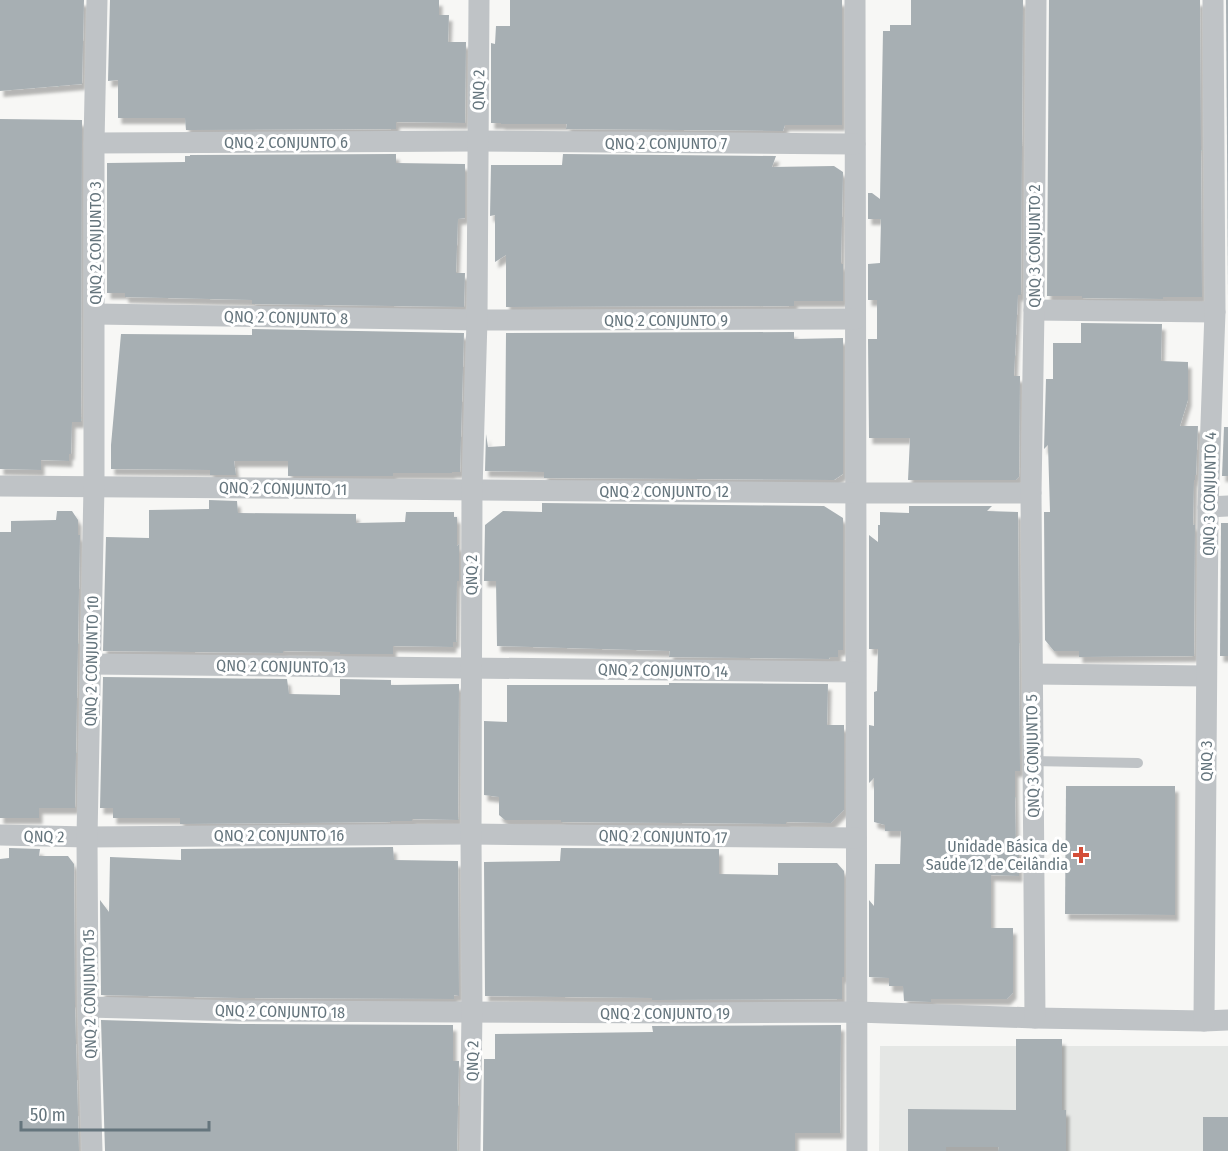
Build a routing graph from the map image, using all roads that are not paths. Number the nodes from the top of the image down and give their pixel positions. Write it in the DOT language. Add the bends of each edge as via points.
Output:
graph roads {
  1 [pos="97,0"];
  2 [pos="479,0"];
  3 [pos="855,0"];
  4 [pos="1036,0"];
  5 [pos="1213,0"];
  6 [pos="477,141"];
  7 [pos="94,143"];
  8 [pos="855,144"];
  9 [pos="1034,310"];
  10 [pos="1215,312"];
  11 [pos="95,314"];
  12 [pos="855,319"];
  13 [pos="477,320"];
  14 [pos="0,486"];
  15 [pos="94,486"];
  16 [pos="472,490"];
  17 [pos="855,493"];
  18 [pos="1031,493"];
  19 [pos="1218,506"];
  20 [pos="91,664"];
  21 [pos="471,669"];
  22 [pos="855,672"];
  23 [pos="1032,674"];
  24 [pos="1206,676"];
  25 [pos="1032,761"];
  26 [pos="1138,763"];
  27 [pos="471,834"];
  28 [pos="0,835"];
  29 [pos="87,837"];
  30 [pos="856,838"];
  31 [pos="88,1007"];
  32 [pos="472,1012"];
  33 [pos="857,1012"];
  34 [pos="1035,1018"];
  35 [pos="1228,1020"];
  36 [pos="1204,1021"];
  37 [pos="92,1151"];
  38 [pos="470,1151"];
  39 [pos="857,1151"];
  1 -- 7 [label="street, QNQ 2 CONJUNTO 3"];
  2 -- 6 [label="street, QNQ 2"];
  3 -- 8 [label="street"];
  4 -- 9 [label="street, QNQ 3 CONJUNTO 2"];
  5 -- 10 [label="street, QNQ 3 CONJUNTO 4"];
  6 -- 7 [label="street, QNQ 2 CONJUNTO 6"];
  6 -- 8 [label="street, QNQ 2 CONJUNTO 7"];
  6 -- 13 [label="street, QNQ 2"];
  7 -- 11 [label="street, QNQ 2 CONJUNTO 3"];
  8 -- 12 [label="street"];
  9 -- 10 [label="street"];
  9 -- 18 [label="street, QNQ 3 CONJUNTO 2"];
  10 -- 19 [label="street, QNQ 3 CONJUNTO 4"];
  11 -- 13 [label="street, QNQ 2 CONJUNTO 8"];
  11 -- 15 [label="street, QNQ 2 CONJUNTO 3"];
  12 -- 13 [label="street, QNQ 2 CONJUNTO 9"];
  12 -- 17 [label="street"];
  13 -- 16 [label="street, QNQ 2"];
  14 -- 15 [label="street"];
  15 -- 16 [label="street, QNQ 2 CONJUNTO 11"];
  15 -- 20 [label="street, QNQ 2 CONJUNTO 10"];
  16 -- 17 [label="street, QNQ 2 CONJUNTO 12"];
  16 -- 21 [label="street, QNQ 2"];
  17 -- 18 [label="street"];
  17 -- 22 [label="street"];
  18 -- 23 [label="street, QNQ 3 CONJUNTO 5"];
  19 -- 24 [label="street, QNQ 3 CONJUNTO 4"];
  20 -- 21 [label="street, QNQ 2 CONJUNTO 13"];
  20 -- 29 [label="street, QNQ 2 CONJUNTO 10"];
  21 -- 22 [label="street, QNQ 2 CONJUNTO 14"];
  21 -- 27 [label="street, QNQ 2"];
  22 -- 30 [label="street"];
  23 -- 24 [label="street"];
  23 -- 25 [label="street, QNQ 3 CONJUNTO 5"];
  24 -- 36 [label="street, QNQ 3"];
  25 -- 26 [label="lane"];
  25 -- 34 [label="street, QNQ 3 CONJUNTO 5"];
  27 -- 29 [label="street, QNQ 2 CONJUNTO 16"];
  27 -- 30 [label="street, QNQ 2 CONJUNTO 17"];
  27 -- 32 [label="street, QNQ 2"];
  28 -- 29 [label="street, QNQ 2"];
  29 -- 31 [label="street, QNQ 2 CONJUNTO 15"];
  30 -- 33 [label="street"];
  31 -- 32 [label="street, QNQ 2 CONJUNTO 18"];
  31 -- 37 [label="street, QNQ 2 CONJUNTO 15"];
  32 -- 33 [label="street, QNQ 2 CONJUNTO 19"];
  32 -- 38 [label="street, QNQ 2"];
  33 -- 34 [label="street"];
  33 -- 39 [label="street"];
  34 -- 36 [label="street"];
  35 -- 36 [label="street"];
}
